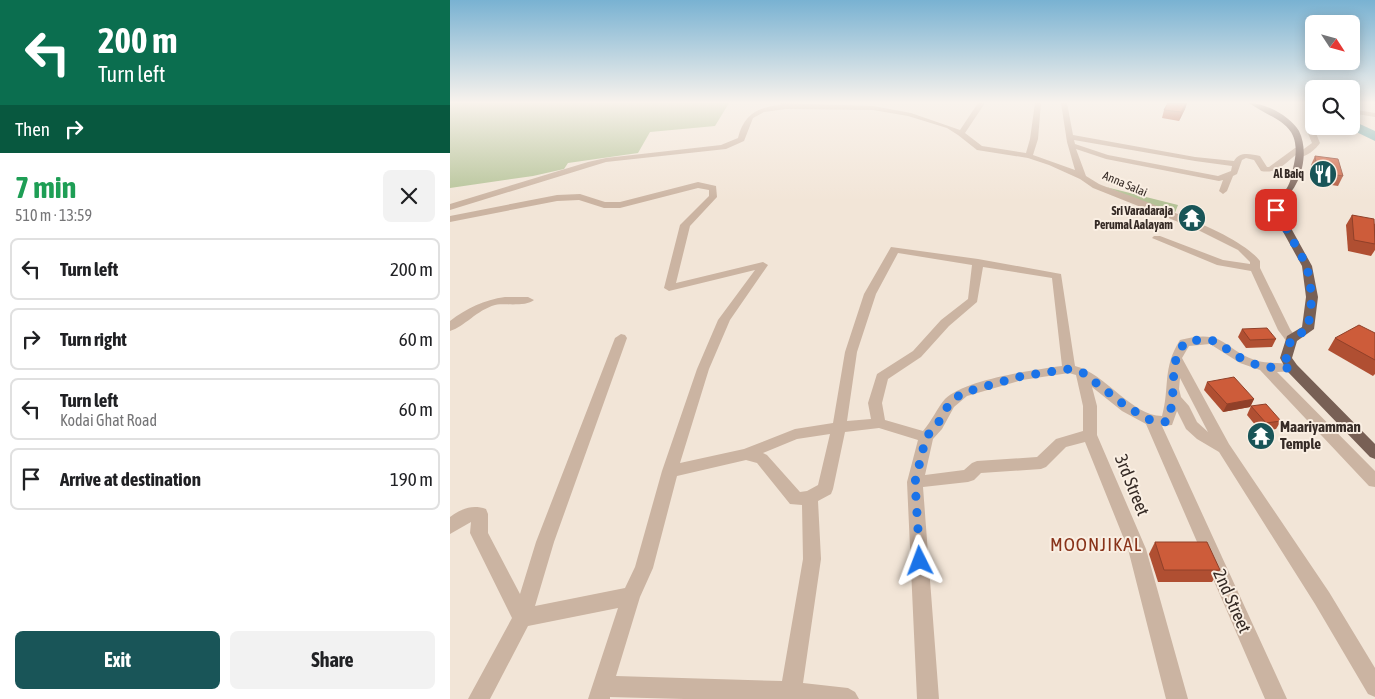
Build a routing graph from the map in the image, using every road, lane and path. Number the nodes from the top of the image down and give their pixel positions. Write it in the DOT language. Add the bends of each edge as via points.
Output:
graph roads {
  1 [pos="742,136"];
  2 [pos="964,136"];
  3 [pos="1034,136"];
  4 [pos="1071,136"];
  5 [pos="1297,136"];
  6 [pos="1313,136"];
  7 [pos="1072,142"];
  8 [pos="1299,153"];
  9 [pos="1030,156"];
  10 [pos="1238,164"];
  11 [pos="1229,175"];
  12 [pos="1083,177"];
  13 [pos="1223,191"];
  14 [pos="450,207"];
  15 [pos="450,219"];
  16 [pos="1157,238"];
  17 [pos="978,262"];
  18 [pos="1255,268"];
  19 [pos="528,300"];
  20 [pos="450,328"];
  21 [pos="621,338"];
  22 [pos="1291,339"];
  23 [pos="1176,358"];
  24 [pos="1265,367"];
  25 [pos="1292,368"];
  26 [pos="1076,370"];
  27 [pos="1174,398"];
  28 [pos="1152,421"];
  29 [pos="878,424"];
  30 [pos="839,427"];
  31 [pos="1090,435"];
  32 [pos="926,437"];
  33 [pos="1224,448"];
  34 [pos="1375,453"];
  35 [pos="746,454"];
  36 [pos="670,471"];
  37 [pos="1375,481"];
  38 [pos="915,482"];
  39 [pos="810,498"];
  40 [pos="450,527"];
  41 [pos="631,596"];
  42 [pos="522,618"];
  43 [pos="1375,687"];
  44 [pos="602,693"];
  45 [pos="791,695"];
  46 [pos="479,699"];
  47 [pos="848,699"];
  48 [pos="928,699"];
  49 [pos="1177,699"];
  50 [pos="1276,699"];
  1 -- 14 [label="street" via="742,139 723,146 698,151 606,160"];
  2 -- 9 [label="street" via="980,148"];
  3 -- 9 [label="street"];
  4 -- 7 [label="street, Anna Salai"];
  5 -- 8 [label="main road"];
  6 -- 8 [label="street" via="1316,143 1313,147"];
  7 -- 10 [label="street"];
  7 -- 11 [label="street" via="1106,157 1172,171 1219,179"];
  7 -- 12 [label="street, Anna Salai"];
  8 -- 10 [label="street" via="1274,169 1264,169 1253,156 1245,156"];
  8 -- 22 [label="main road" via="1294,187 1277,201 1276,210 1307,266 1312,297 1308,329"];
  9 -- 12 [label="street"];
  10 -- 11 [label="street"];
  11 -- 13 [label="street"];
  12 -- 18 [label="street, Anna Salai" via="1096,186 1242,248 1254,261"];
  15 -- 36 [label="street" via="557,198 580,198 604,205 620,205 698,185 713,188 713,197 684,225 669,288 762,265 724,320 703,369"];
  16 -- 18 [label="street" via="1221,263"];
  17 -- 26 [label="street, 3rd Street" via="1057,276"];
  17 -- 29 [label="street" via="973,300 945,323 917,354 882,376 875,403"];
  17 -- 30 [label="street" via="895,249 870,294 850,352"];
  18 -- 22 [label="street, Anna Salai"];
  19 -- 20 [label="street" via="488,303"];
  21 -- 42 [label="street" via="545,542"];
  22 -- 25 [label="main road" via="1286,358"];
  23 -- 24 [label="street" via="1184,343 1202,338 1219,342 1245,360"];
  23 -- 27 [label="street"];
  23 -- 33 [label="street"];
  24 -- 25 [label="street"];
  24 -- 37 [label="street"];
  25 -- 34 [label="main road"];
  26 -- 28 [label="street"];
  26 -- 31 [label="street, 3rd Street" via="1090,406"];
  26 -- 32 [label="street" via="1022,376 962,393 949,404"];
  27 -- 28 [label="street" via="1167,422"];
  27 -- 33 [label="street" via="1190,425"];
  28 -- 50 [label="street, 2nd Street"];
  29 -- 30 [label="street"];
  29 -- 32 [label="street"];
  30 -- 35 [label="street" via="795,434"];
  30 -- 39 [label="street" via="825,489"];
  31 -- 38 [label="street" via="1061,443 1041,464 977,467 968,476"];
  31 -- 49 [label="street, 3rd Street" via="1137,549"];
  32 -- 38 [label="street"];
  33 -- 43 [label="street" via="1322,598"];
  35 -- 36 [label="street"];
  35 -- 39 [label="street" via="762,459 796,499"];
  36 -- 41 [label="street" via="644,568"];
  38 -- 48 [label="street"];
  39 -- 45 [label="street" via="812,559"];
  40 -- 42 [label="street" via="466,515 480,514 479,533"];
  41 -- 42 [label="street"];
  41 -- 44 [label="street"];
  42 -- 46 [label="street"];
  44 -- 45 [label="street"];
  45 -- 47 [label="street"];
}
